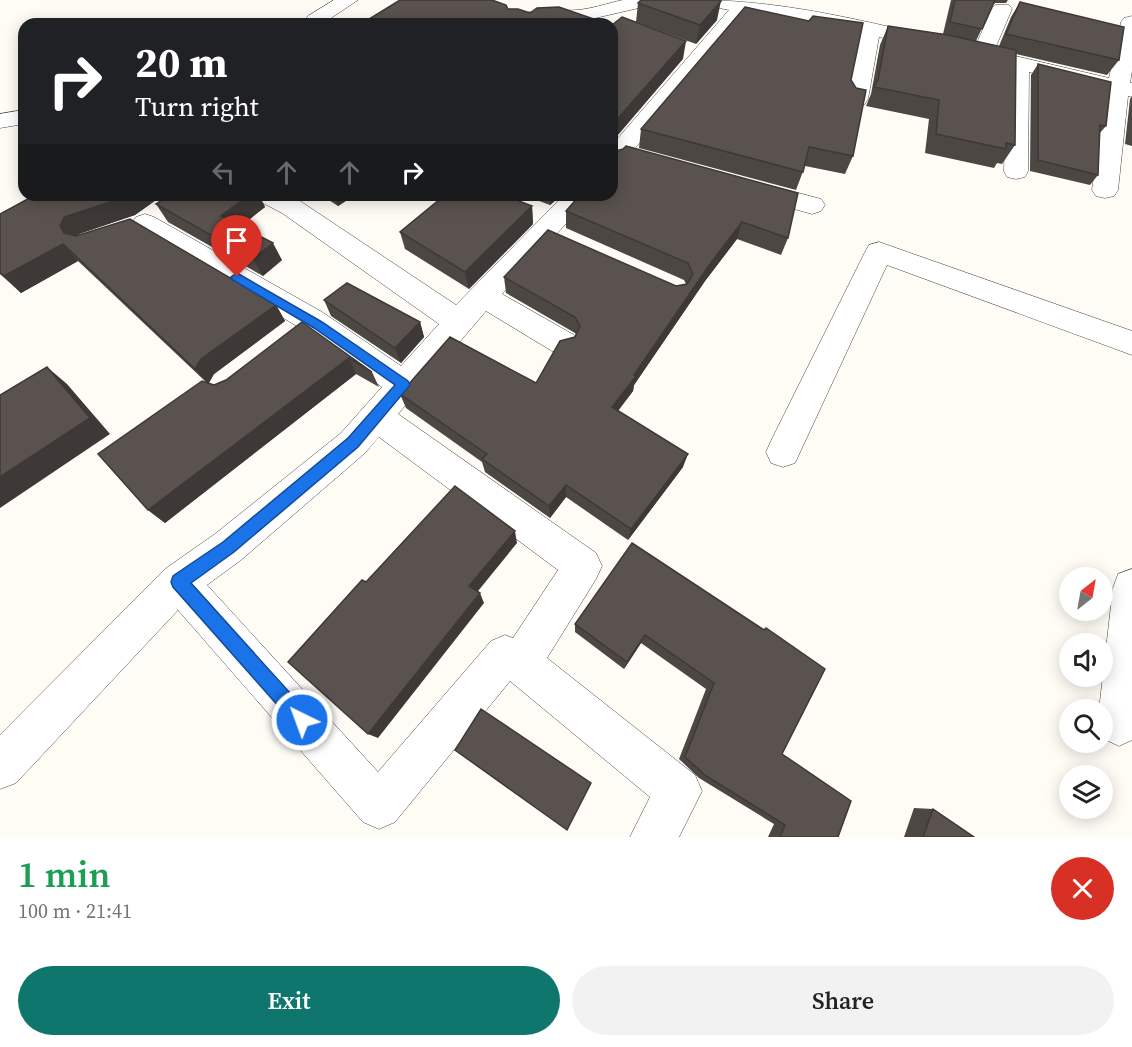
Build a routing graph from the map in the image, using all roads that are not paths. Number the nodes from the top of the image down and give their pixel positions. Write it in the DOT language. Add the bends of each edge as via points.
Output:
graph roads {
  1 [pos="348,0"];
  2 [pos="649,0"];
  3 [pos="707,0"];
  4 [pos="743,6"];
  5 [pos="604,9"];
  6 [pos="1002,9"];
  7 [pos="1127,11"];
  8 [pos="318,18"];
  9 [pos="530,18"];
  10 [pos="612,18"];
  11 [pos="618,24"];
  12 [pos="627,28"];
  13 [pos="871,28"];
  14 [pos="680,48"];
  15 [pos="982,55"];
  16 [pos="701,56"];
  17 [pos="1018,63"];
  18 [pos="1125,88"];
  19 [pos="856,99"];
  20 [pos="18,118"];
  21 [pos="0,121"];
  22 [pos="624,157"];
  23 [pos="1016,171"];
  24 [pos="732,183"];
  25 [pos="1105,190"];
  26 [pos="291,201"];
  27 [pos="573,201"];
  28 [pos="812,205"];
  29 [pos="169,206"];
  30 [pos="483,296"];
  31 [pos="311,320"];
  32 [pos="458,322"];
  33 [pos="282,342"];
  34 [pos="563,343"];
  35 [pos="1132,343"];
  36 [pos="404,385"];
  37 [pos="376,416"];
  38 [pos="783,452"];
  39 [pos="179,582"];
  40 [pos="1132,588"];
  41 [pos="519,663"];
  42 [pos="1119,724"];
  43 [pos="0,767"];
  44 [pos="653,837"];
  1 -- 8 [label="street"];
  2 -- 5 [label="street"];
  3 -- 4 [label="street"];
  4 -- 13 [label="street"];
  4 -- 16 [label="street"];
  5 -- 9 [label="street" via="578,16"];
  5 -- 10 [label="street"];
  6 -- 15 [label="street"];
  7 -- 18 [label="street"];
  11 -- 12 [label="street"];
  13 -- 15 [label="street"];
  13 -- 19 [label="street"];
  14 -- 16 [label="street"];
  15 -- 17 [label="street"];
  16 -- 22 [label="street"];
  17 -- 18 [label="street"];
  17 -- 23 [label="street"];
  18 -- 25 [label="street"];
  20 -- 21 [label="street"];
  24 -- 28 [label="street"];
  26 -- 32 [label="street"];
  27 -- 30 [label="street"];
  29 -- 31 [label="street" via="134,227"];
  30 -- 32 [label="street"];
  30 -- 34 [label="street"];
  31 -- 33 [label="street"];
  31 -- 36 [label="street"];
  32 -- 36 [label="street"];
  35 -- 38 [label="street" via="879,252"];
  36 -- 37 [label="street"];
  37 -- 39 [label="street" via="326,465 228,547"];
  37 -- 41 [label="street" via="583,566"];
  39 -- 41 [label="street" via="379,806 505,655"];
  39 -- 43 [label="street"];
  40 -- 42 [label="street"];
  41 -- 44 [label="street" via="679,791"];
}
